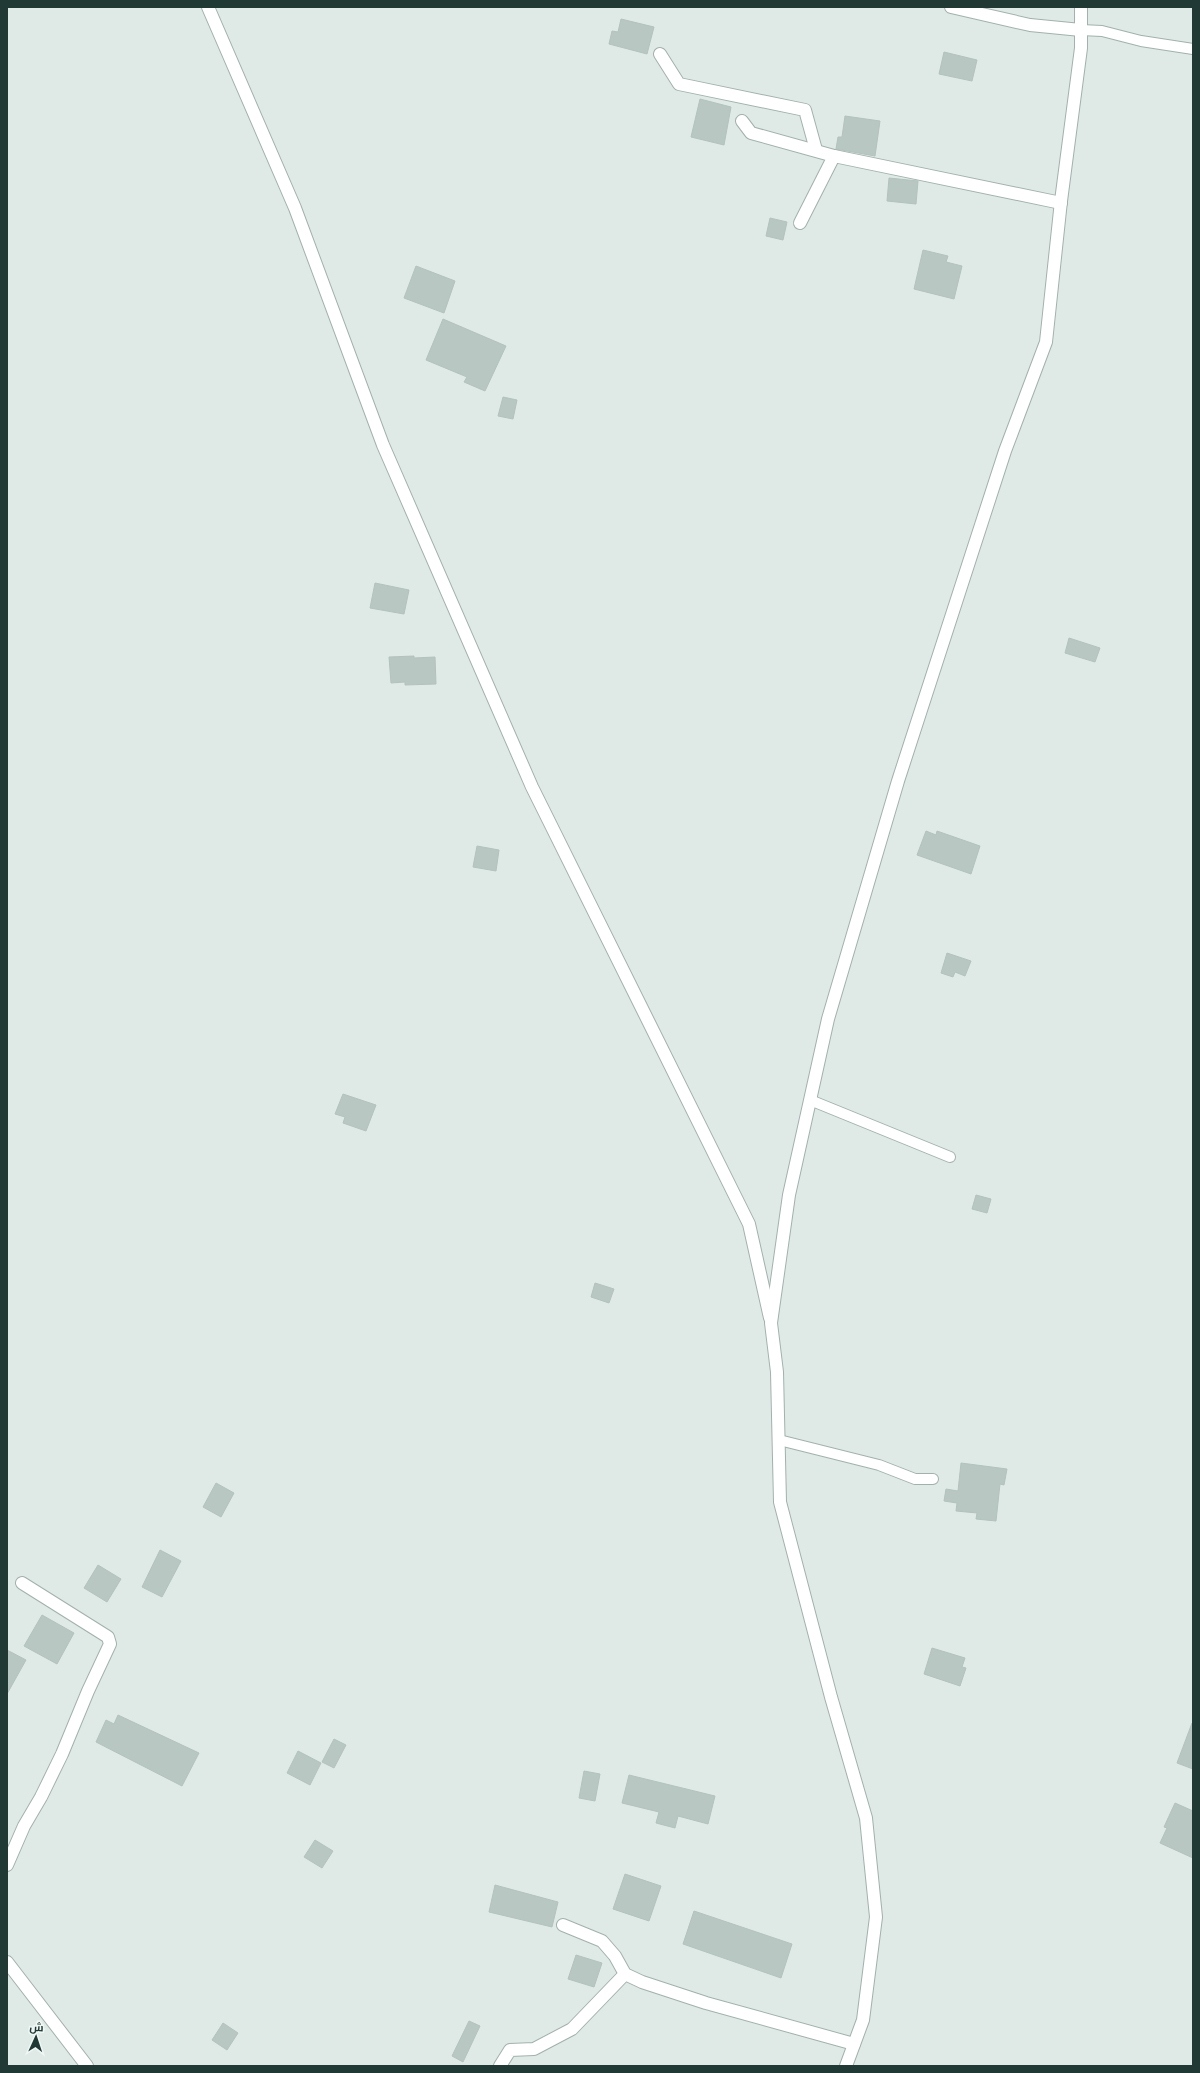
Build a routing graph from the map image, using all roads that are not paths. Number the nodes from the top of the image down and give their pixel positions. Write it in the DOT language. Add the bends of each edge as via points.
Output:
graph roads {
  1 [pos="208,7"];
  2 [pos="951,7"];
  3 [pos="1081,7"];
  4 [pos="1081,30"];
  5 [pos="1193,49"];
  6 [pos="660,54"];
  7 [pos="742,121"];
  8 [pos="816,150"];
  9 [pos="834,156"];
  10 [pos="1061,203"];
  11 [pos="800,223"];
  12 [pos="810,1100"];
  13 [pos="950,1157"];
  14 [pos="771,1323"];
  15 [pos="779,1440"];
  16 [pos="933,1479"];
  17 [pos="22,1584"];
  18 [pos="7,1866"];
  19 [pos="563,1925"];
  20 [pos="7,1962"];
  21 [pos="626,1974"];
  22 [pos="854,2044"];
  23 [pos="87,2066"];
  24 [pos="500,2066"];
  25 [pos="846,2066"];
  1 -- 14 [label="street" via="295,208 383,445 532,787 749,1224"];
  2 -- 4 [label="street" via="1030,25"];
  3 -- 4 [label="street"];
  4 -- 5 [label="lane" via="1102,31 1140,41"];
  4 -- 10 [label="street" via="1081,48"];
  6 -- 8 [label="street" via="680,84 805,110"];
  7 -- 8 [label="street" via="751,133"];
  8 -- 9 [label="street"];
  9 -- 10 [label="street"];
  9 -- 11 [label="street"];
  10 -- 12 [label="street" via="1046,342 1005,451 898,781 828,1019"];
  12 -- 13 [label="lane"];
  12 -- 14 [label="street" via="789,1195"];
  14 -- 15 [label="street" via="777,1372"];
  15 -- 16 [label="lane" via="879,1465 915,1479"];
  15 -- 22 [label="street" via="780,1502 866,1818 876,1918 863,2020"];
  17 -- 18 [label="street" via="108,1637 110,1644 62,1754 24,1826"];
  19 -- 21 [label="street" via="602,1941"];
  20 -- 23 [label="street"];
  21 -- 22 [label="street" via="667,1991 706,2003"];
  21 -- 24 [label="street" via="572,2030 534,2049 510,2050"];
  22 -- 25 [label="street"];
}
